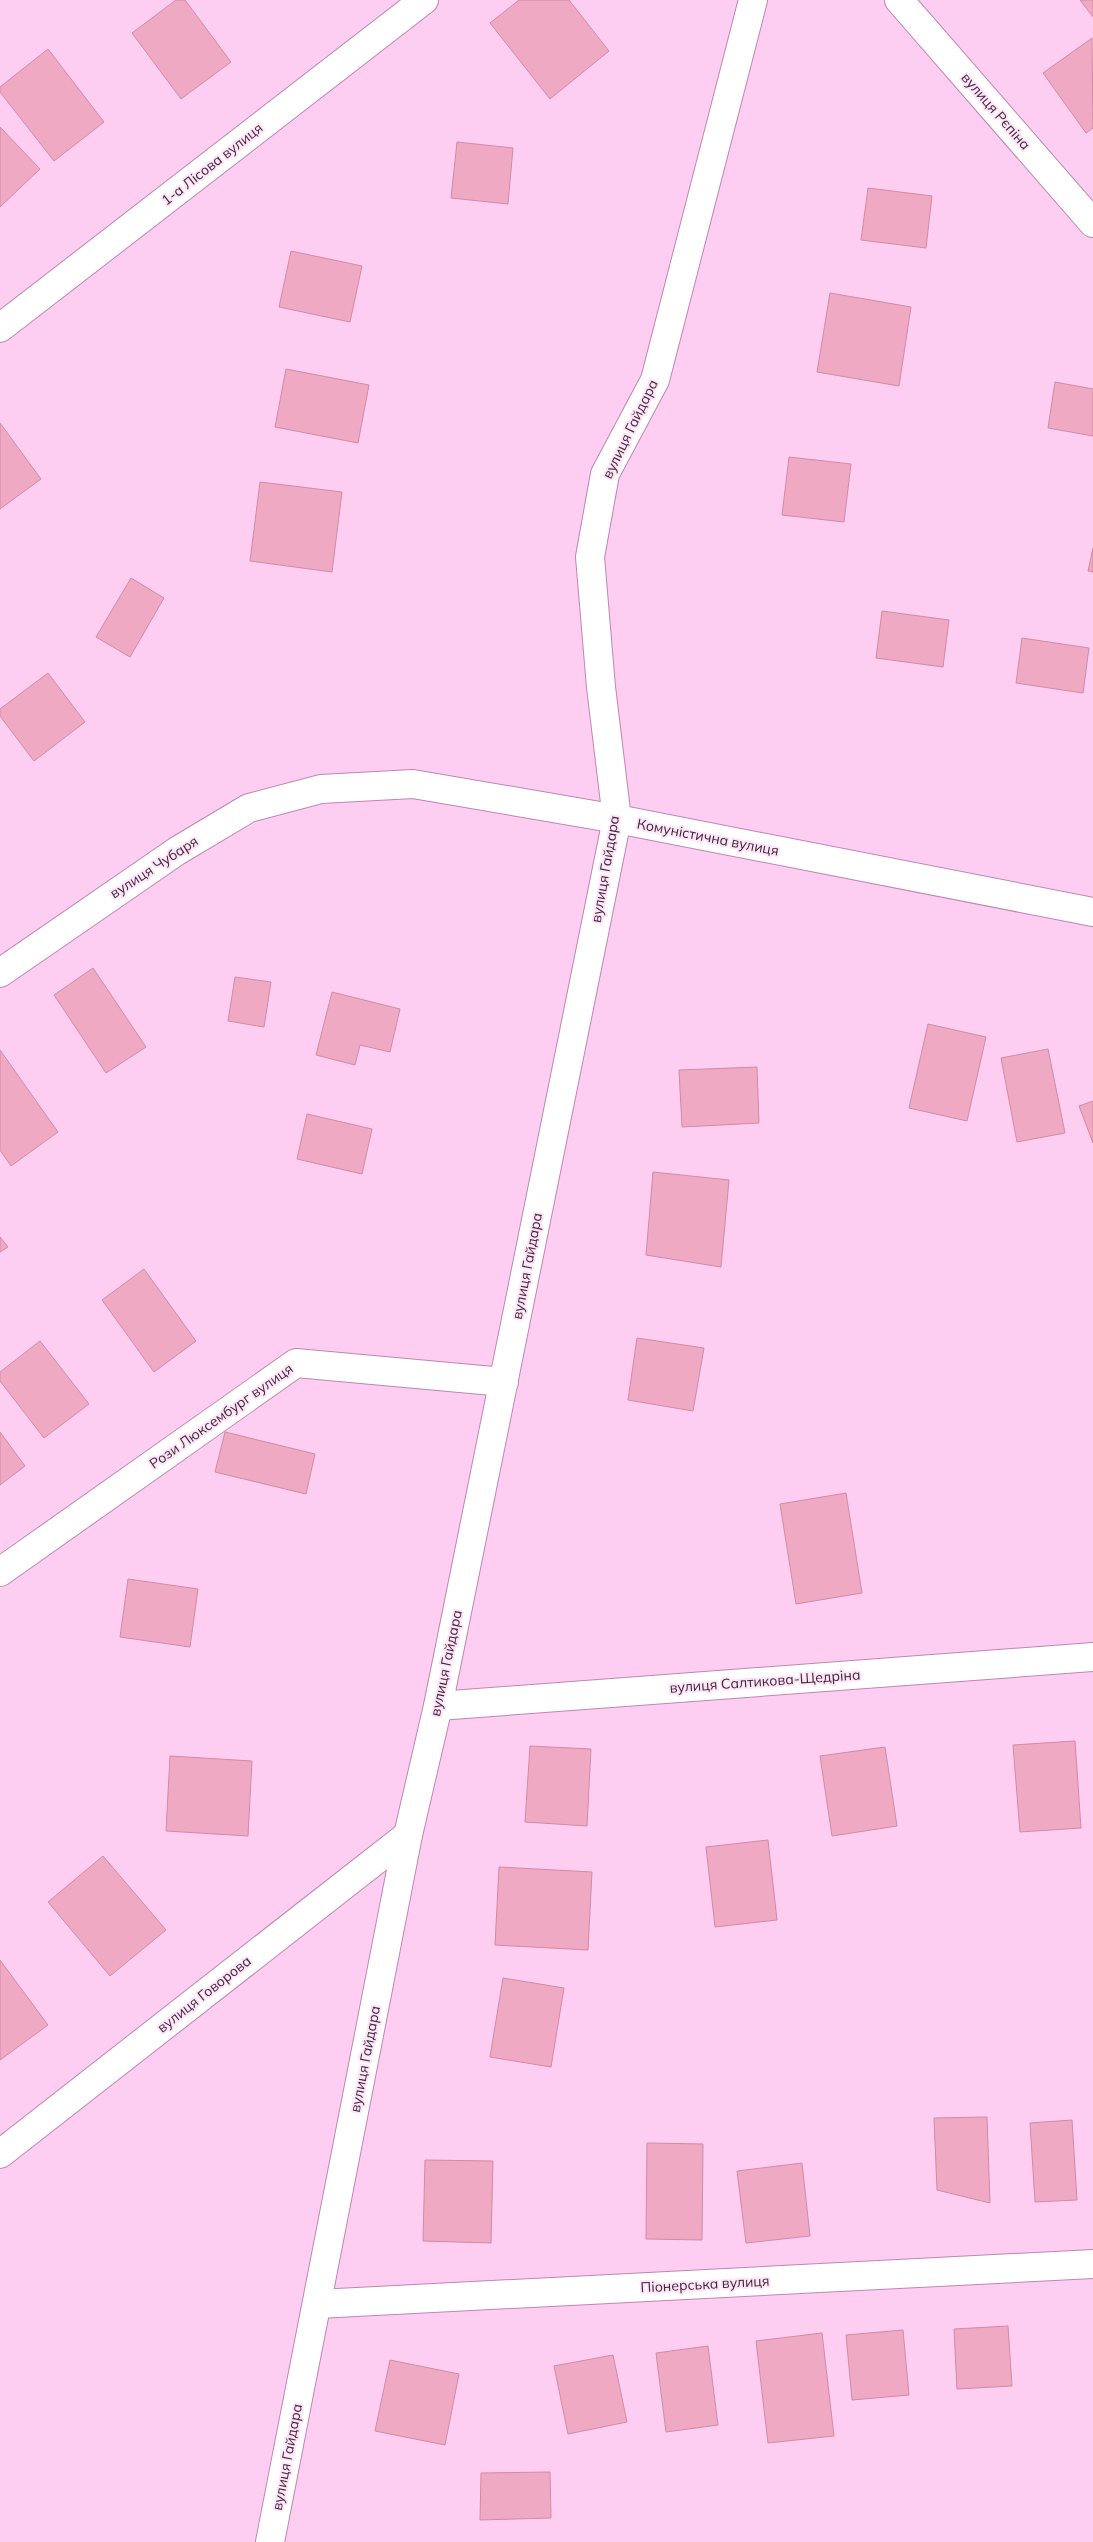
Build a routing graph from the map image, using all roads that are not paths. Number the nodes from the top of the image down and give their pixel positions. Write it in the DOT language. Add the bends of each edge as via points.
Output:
graph roads {
  1 [pos="424,0"];
  2 [pos="753,0"];
  3 [pos="899,0"];
  4 [pos="1093,222"];
  5 [pos="0,328"];
  6 [pos="322,788"];
  7 [pos="617,819"];
  8 [pos="1093,912"];
  9 [pos="0,973"];
  10 [pos="504,1382"];
  11 [pos="0,1572"];
  12 [pos="1093,1657"];
  13 [pos="438,1706"];
  14 [pos="408,1835"];
  15 [pos="0,2154"];
  16 [pos="1093,2264"];
  17 [pos="318,2304"];
  18 [pos="270,2542"];
  1 -- 5 [label="street, 1-а Лісова вулиця"];
  2 -- 7 [label="street, вулиця Гайдара" via="655,380 606,474 590,558"];
  3 -- 4 [label="street, вулиця Рєпіна"];
  6 -- 7 [label="street, Комуністична вулиця" via="413,784"];
  6 -- 9 [label="street, вулиця Чубаря" via="249,808 177,851"];
  7 -- 8 [label="street, Комуністична вулиця"];
  7 -- 10 [label="street, вулиця Гайдара"];
  10 -- 11 [label="street, Рози Люксембург вулиця" via="296,1363"];
  10 -- 13 [label="street, вулиця Гайдара"];
  12 -- 13 [label="street, вулиця Салтикова-Щедріна"];
  13 -- 14 [label="street, вулиця Гайдара"];
  14 -- 15 [label="street, вулиця Говорова"];
  14 -- 17 [label="street, вулиця Гайдара"];
  16 -- 17 [label="street, Піонерська вулиця"];
  17 -- 18 [label="street, вулиця Гайдара"];
}
